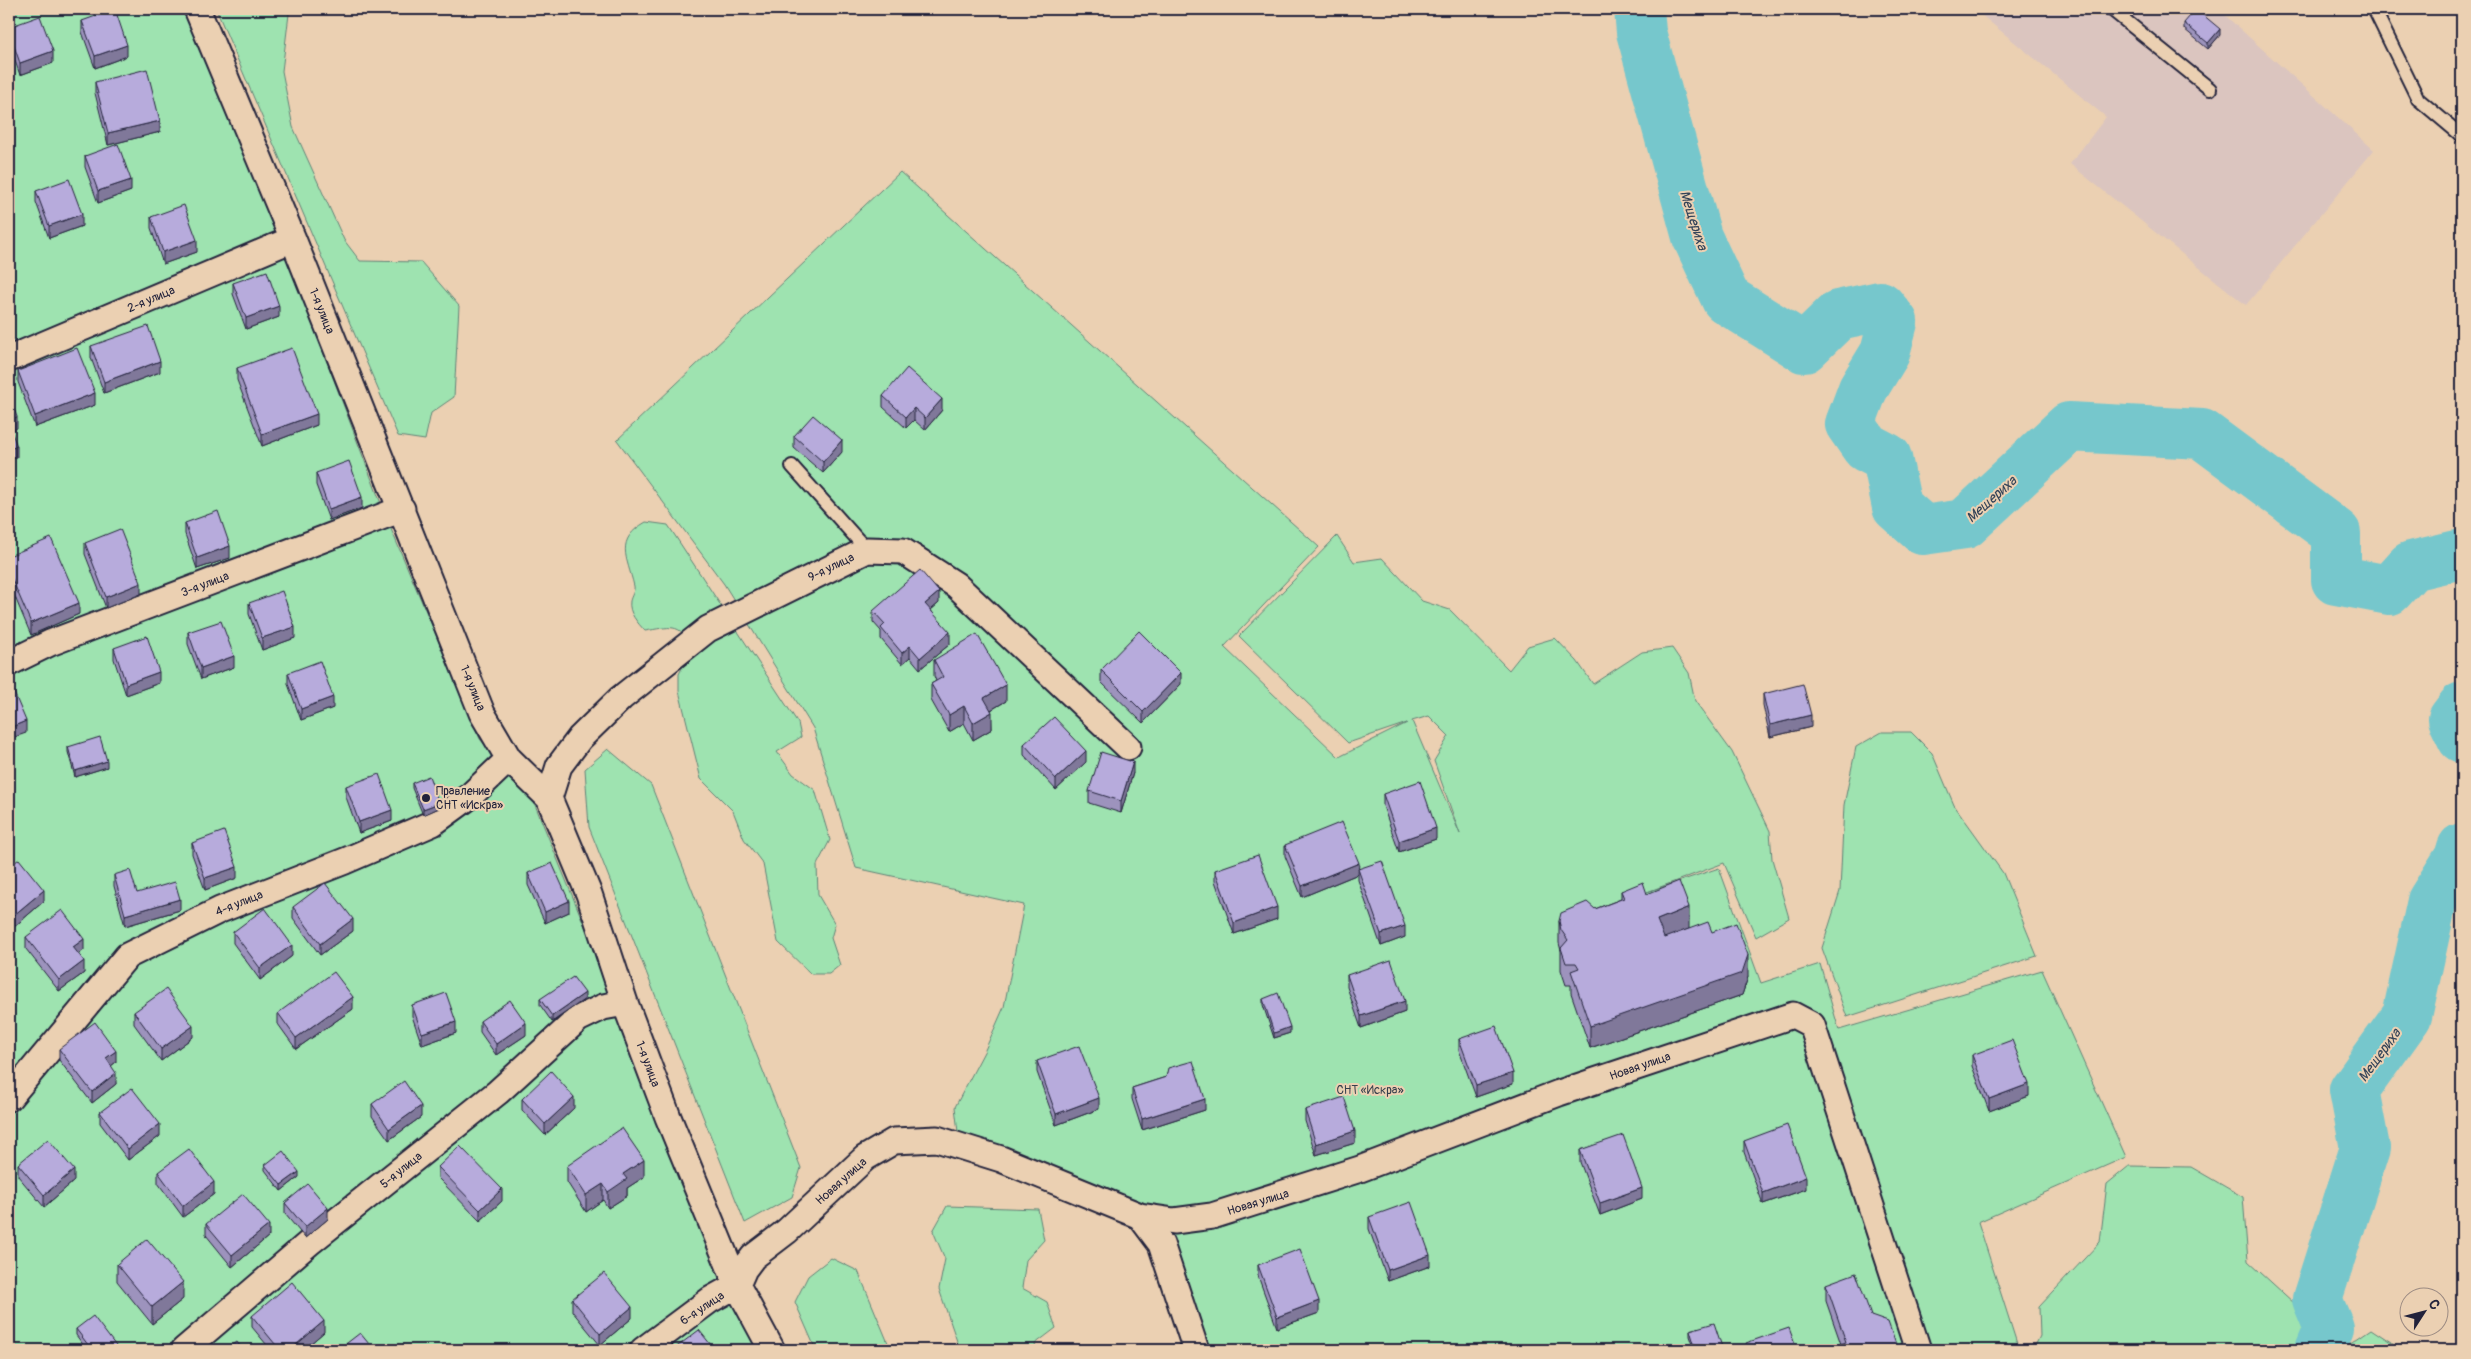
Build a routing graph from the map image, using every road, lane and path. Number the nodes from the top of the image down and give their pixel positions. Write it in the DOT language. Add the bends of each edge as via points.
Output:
graph roads {
  1 [pos="197,9"];
  2 [pos="2111,9"];
  3 [pos="2374,9"];
  4 [pos="2210,89"];
  5 [pos="2462,136"];
  6 [pos="293,239"];
  7 [pos="9,359"];
  8 [pos="792,466"];
  9 [pos="402,509"];
  10 [pos="867,550"];
  11 [pos="9,663"];
  12 [pos="1128,747"];
  13 [pos="509,759"];
  14 [pos="550,798"];
  15 [pos="625,1003"];
  16 [pos="9,1098"];
  17 [pos="1140,1216"];
  18 [pos="738,1285"];
  19 [pos="184,1350"];
  20 [pos="643,1350"];
  21 [pos="772,1350"];
  22 [pos="1196,1350"];
  23 [pos="1918,1350"];
  1 -- 6 [label="street, 1-я улица"];
  2 -- 4 [label="lane"];
  3 -- 5 [label="lane" via="2418,99"];
  6 -- 7 [label="street, 2-я улица"];
  6 -- 9 [label="street, 1-я улица"];
  8 -- 10 [label="lane"];
  9 -- 11 [label="street, 3-я улица" via="50,643"];
  9 -- 13 [label="street, 1-я улица" via="482,713"];
  10 -- 12 [label="street, 9-я улица" via="903,551 956,585"];
  10 -- 14 [label="street, 9-я улица" via="701,634 621,698 580,738 559,766"];
  13 -- 14 [label="street, 1-я улица"];
  13 -- 16 [label="street, 4-я улица" via="470,796 433,823 220,910 127,956"];
  14 -- 15 [label="street, 1-я улица" via="589,894"];
  15 -- 18 [label="street, 1-я улица"];
  15 -- 19 [label="street, 5-я улица" via="578,1019 498,1092 309,1243"];
  17 -- 18 [label="street, Новая улица" via="1001,1160 937,1139 894,1141 865,1158 787,1231 753,1257 744,1268"];
  17 -- 22 [label="street" via="1160,1244"];
  17 -- 23 [label="street, Новая улица" via="1174,1221 1212,1216 1360,1169 1559,1093 1793,1015 1812,1025"];
  18 -- 20 [label="street, 6-я улица" via="710,1300"];
  18 -- 21 [label="street, 1-я улица"];
}
